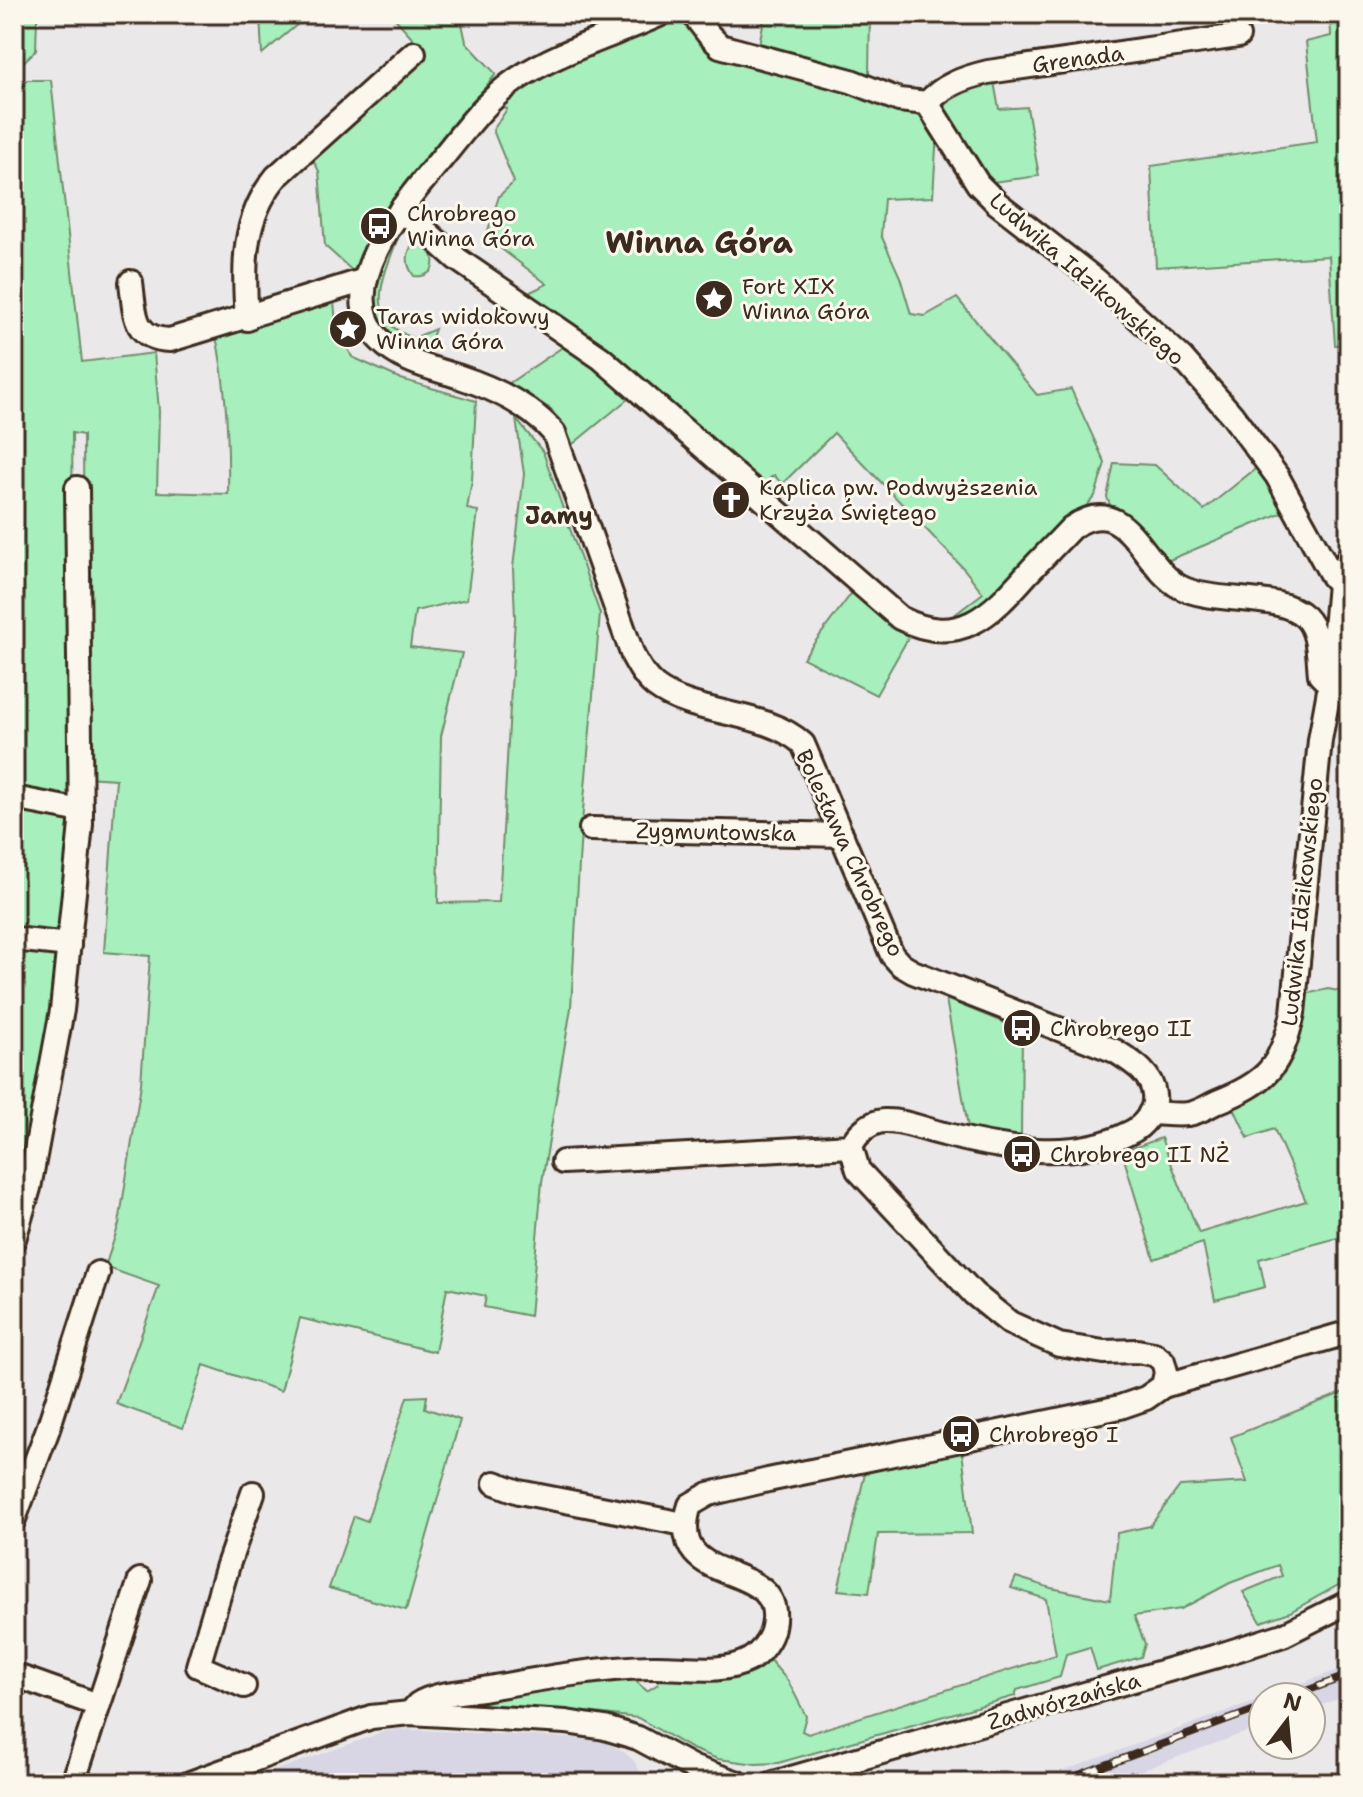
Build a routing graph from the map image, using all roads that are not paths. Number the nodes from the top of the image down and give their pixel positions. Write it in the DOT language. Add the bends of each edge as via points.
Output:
graph roads {
  1 [pos="661,14"];
  2 [pos="693,14"];
  3 [pos="1238,36"];
  4 [pos="414,53"];
  5 [pos="927,103"];
  6 [pos="401,209"];
  7 [pos="365,280"];
  8 [pos="131,282"];
  9 [pos="247,319"];
  10 [pos="77,488"];
  11 [pos="1349,557"];
  12 [pos="1339,584"];
  13 [pos="1330,685"];
  14 [pos="14,798"];
  15 [pos="81,811"];
  16 [pos="591,829"];
  17 [pos="842,835"];
  18 [pos="14,939"];
  19 [pos="69,945"];
  20 [pos="1150,1113"];
  21 [pos="851,1146"];
  22 [pos="563,1162"];
  23 [pos="14,1239"];
  24 [pos="98,1273"];
  25 [pos="1340,1335"];
  26 [pos="1163,1386"];
  27 [pos="495,1483"];
  28 [pos="253,1493"];
  29 [pos="14,1519"];
  30 [pos="684,1524"];
  31 [pos="140,1580"];
  32 [pos="1349,1602"];
  33 [pos="14,1675"];
  34 [pos="244,1686"];
  35 [pos="98,1705"];
  36 [pos="410,1713"];
  37 [pos="691,1776"];
  38 [pos="73,1783"];
  39 [pos="190,1783"];
  40 [pos="738,1783"];
  41 [pos="774,1783"];
  1 -- 6 [label="street, Bolesława Chrobrego" via="554,58 517,80 485,105"];
  2 -- 5 [label="street" via="720,46 851,81 899,100"];
  3 -- 5 [label="street, Grenada" via="988,72 940,90"];
  4 -- 9 [label="street" via="265,191 250,225"];
  5 -- 12 [label="street, Ludwika Idzikowskiego" via="978,184 1182,358 1232,415 1277,476"];
  6 -- 7 [label="street, Bolesława Chrobrego"];
  6 -- 13 [label="street" via="457,259 601,358 900,618 936,630 959,629 983,618 1071,528 1095,516 1110,518 1179,587 1263,601 1303,614 1316,638 1320,675"];
  7 -- 9 [label="street"];
  7 -- 17 [label="street, Bolesława Chrobrego" via="370,326 391,350 503,395 554,433 644,675 669,694 794,736 803,744"];
  8 -- 9 [label="street" via="136,323 161,340"];
  10 -- 15 [label="street"];
  11 -- 12 [label="street"];
  12 -- 13 [label="street, Ludwika Idzikowskiego"];
  13 -- 20 [label="street, Ludwika Idzikowskiego" via="1287,1039 1271,1068 1246,1090 1190,1114"];
  14 -- 15 [label="street"];
  15 -- 19 [label="street"];
  16 -- 17 [label="street, Zygmuntowska"];
  17 -- 20 [label="street, Bolesława Chrobrego" via="892,955 901,965 1115,1051 1151,1082 1155,1098"];
  18 -- 19 [label="street"];
  19 -- 23 [label="street" via="57,1039"];
  20 -- 21 [label="street" via="1140,1128 1116,1140 1075,1149 984,1145 884,1121 863,1131"];
  21 -- 22 [label="street"];
  21 -- 26 [label="street" via="858,1170 974,1294 1010,1323 1059,1345 1154,1354 1163,1361"];
  24 -- 29 [label="street"];
  25 -- 26 [label="street"];
  26 -- 30 [label="street" via="1120,1407 709,1494 690,1505"];
  27 -- 30 [label="street"];
  28 -- 34 [label="street" via="198,1666"];
  30 -- 36 [label="street" via="686,1543 703,1561 755,1584 775,1611 765,1646 751,1660 721,1668 588,1671 450,1694 420,1703"];
  31 -- 35 [label="street"];
  32 -- 41 [label="street, Zadwórzańska" via="1283,1635 1217,1656"];
  33 -- 35 [label="street"];
  35 -- 38 [label="street"];
  36 -- 37 [label="street" via="605,1728 638,1738"];
  36 -- 39 [label="street" via="371,1717"];
  37 -- 40 [label="street"];
}
